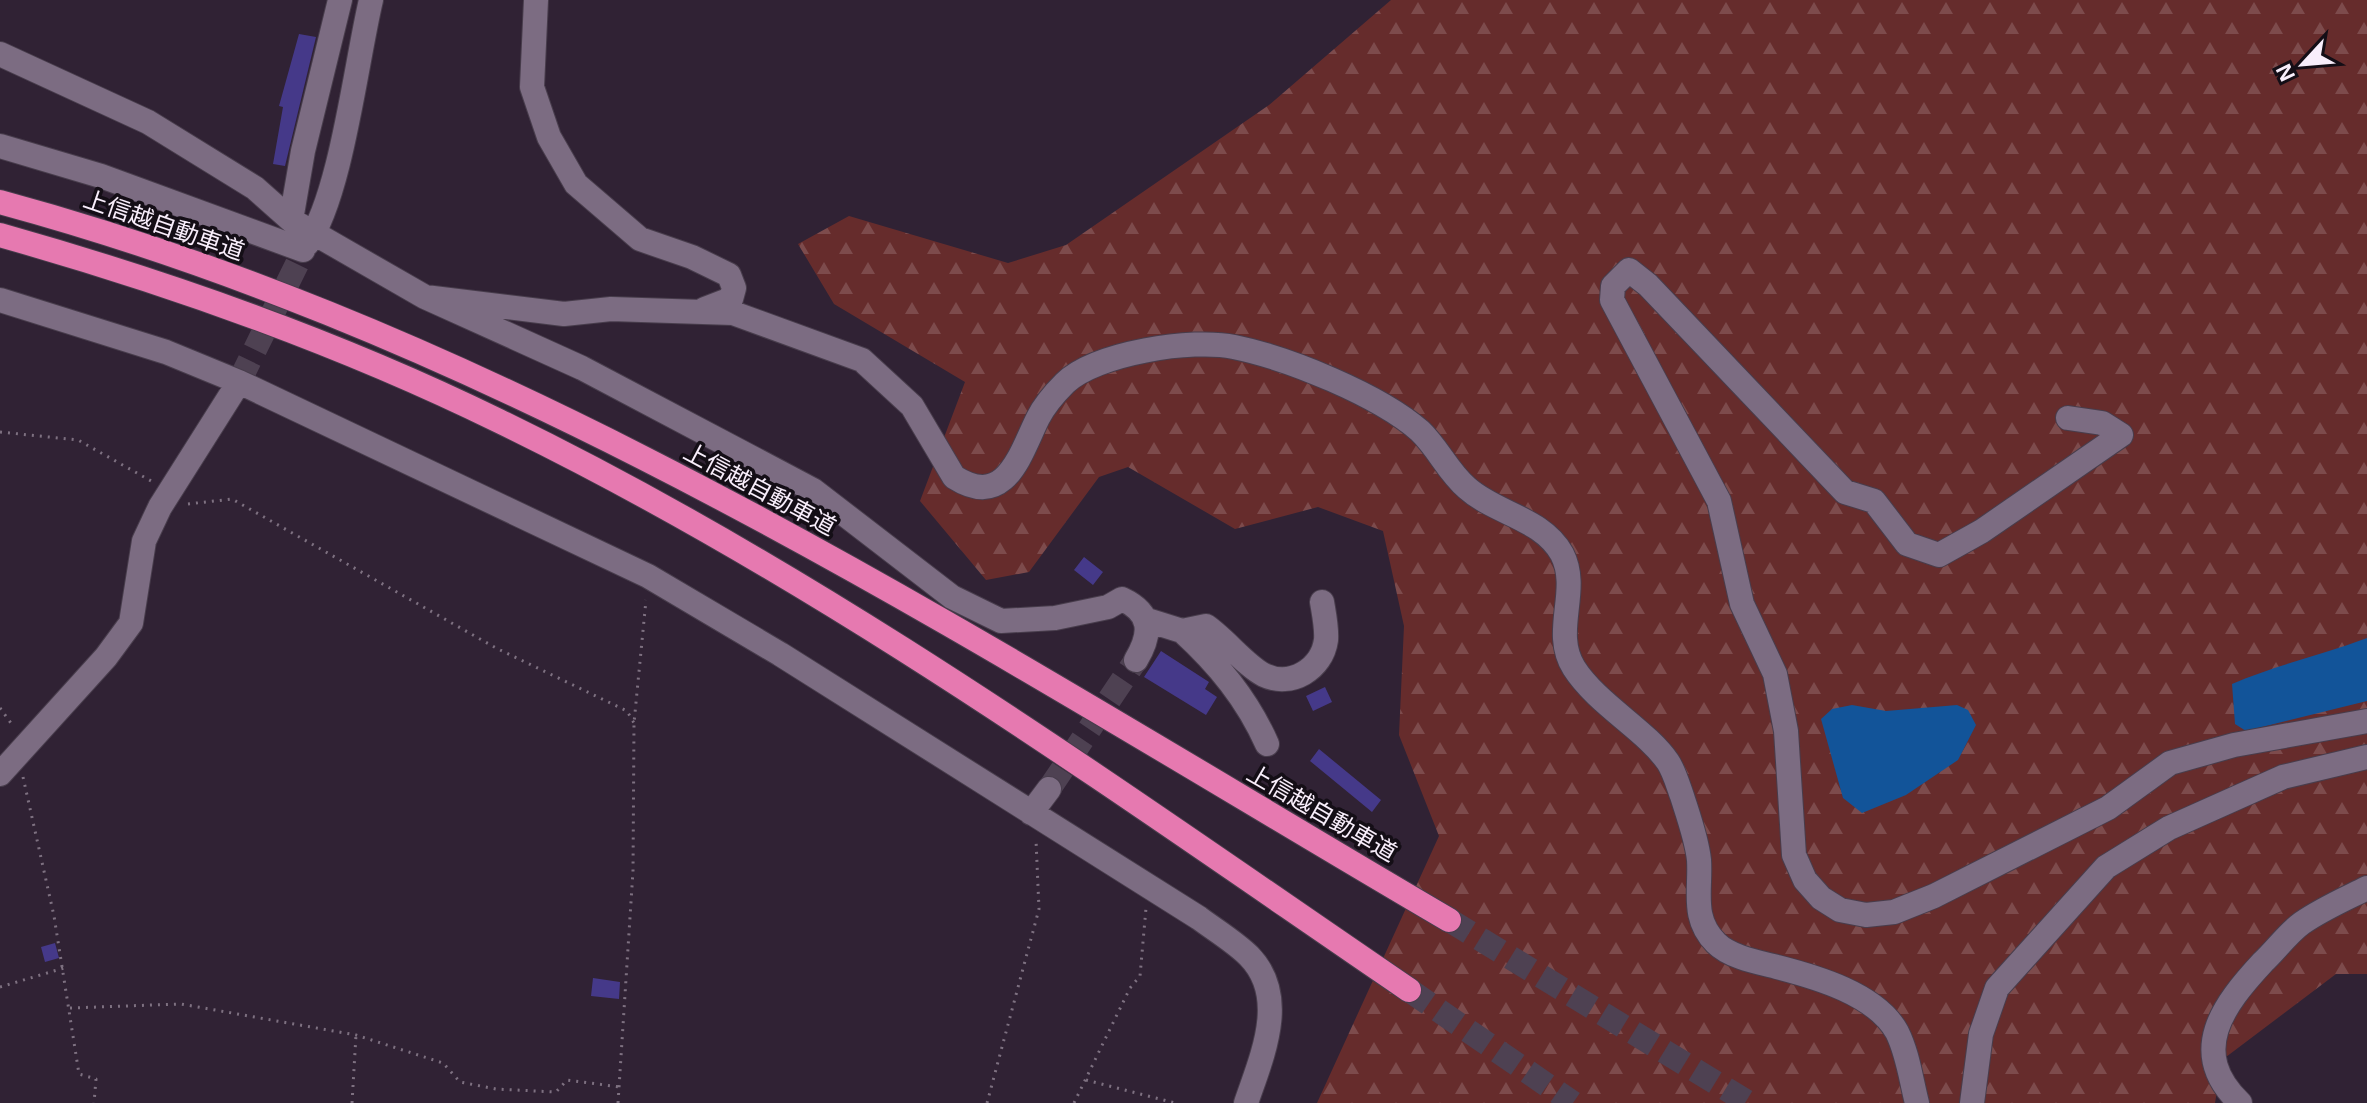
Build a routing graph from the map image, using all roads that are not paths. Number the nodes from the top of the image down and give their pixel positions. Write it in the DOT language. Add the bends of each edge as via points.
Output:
graph roads {
  1 [pos="340,0"];
  2 [pos="371,0"];
  3 [pos="536,0"];
  4 [pos="0,54"];
  5 [pos="0,146"];
  6 [pos="0,202"];
  7 [pos="291,220"];
  8 [pos="0,235"];
  9 [pos="305,248"];
  10 [pos="425,297"];
  11 [pos="0,300"];
  12 [pos="700,312"];
  13 [pos="239,382"];
  14 [pos="2068,418"];
  15 [pos="1322,602"];
  16 [pos="1147,620"];
  17 [pos="1182,631"];
  18 [pos="1136,660"];
  19 [pos="2367,721"];
  20 [pos="1267,744"];
  21 [pos="2367,757"];
  22 [pos="0,774"];
  23 [pos="1049,789"];
  24 [pos="1031,813"];
  25 [pos="2367,888"];
  26 [pos="1449,920"];
  27 [pos="1409,990"];
  28 [pos="1246,1103"];
  29 [pos="1917,1103"];
  30 [pos="1972,1103"];
  31 [pos="2240,1103"];
  1 -- 7 [label="street"];
  2 -- 9 [label="street" via="333,179"];
  3 -- 12 [label="street" via="532,87 549,137 576,184 640,239 729,275 731,299"];
  4 -- 7 [label="street" via="148,122 255,188"];
  5 -- 9 [label="street"];
  6 -- 26 [label="highway, 上信越自動車道" via="231,277 515,393 903,600"];
  7 -- 9 [label="street"];
  8 -- 27 [label="highway" via="120,270 316,342 496,419 585,464 779,571 932,666"];
  9 -- 10 [label="street"];
  10 -- 12 [label="street" via="564,314 611,309"];
  10 -- 16 [label="street" via="582,368 813,490 952,597 1001,621 1055,618 1122,599 1137,606"];
  11 -- 13 [label="street" via="166,352"];
  12 -- 29 [label="street" via="733,313 862,360 912,406 954,477 986,488 1002,481 1022,456 1040,415 1067,381 1097,365 1166,345 1234,347 1371,397 1421,432 1465,487 1496,509 1537,527 1562,555 1569,586 1563,642 1574,668 1592,690 1668,761 1699,859 1700,922 1718,945 1836,988 1872,1007 1896,1030"];
  13 -- 22 [label="street" via="144,541 131,623"];
  13 -- 24 [label="street" via="648,576"];
  14 -- 19 [label="street" via="2102,423 2121,435 1939,555 1907,544 1874,501 1845,492 1648,285 1629,270 1613,286 1612,300 1719,501 1742,604 1775,674 1786,731 1794,855 1821,898 1840,910 1866,915 1894,912 2108,808 2170,763 2234,745"];
  15 -- 17 [label="street" via="1326,642 1316,663 1306,675 1282,680 1263,674 1206,626"];
  16 -- 17 [label="street"];
  16 -- 18 [label="street" via="1148,640"];
  17 -- 20 [label="street" via="1246,703"];
  21 -- 30 [label="street" via="2283,777 2169,828 2106,867 1997,988 1981,1034"];
  23 -- 24 [label="street"];
  24 -- 28 [label="street" via="1248,955 1260,971 1270,993 1270,1021"];
  25 -- 31 [label="street" via="2300,924 2224,1008 2212,1058"];
}
